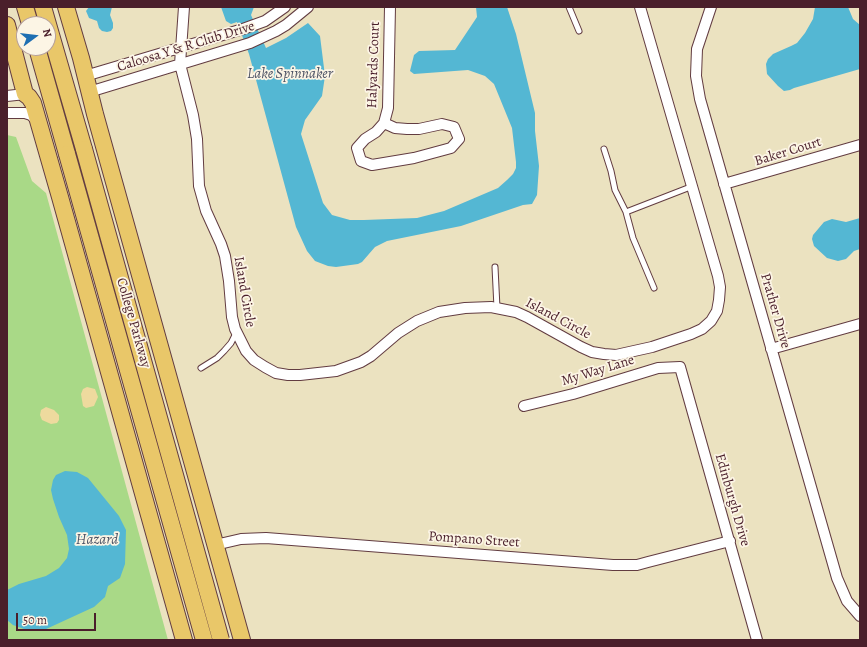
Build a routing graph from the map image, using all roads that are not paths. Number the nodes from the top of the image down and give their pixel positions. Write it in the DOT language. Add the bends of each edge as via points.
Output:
graph roads {
  1 [pos="43,7"];
  2 [pos="66,7"];
  3 [pos="184,7"];
  4 [pos="285,7"];
  5 [pos="308,7"];
  6 [pos="390,7"];
  7 [pos="569,7"];
  8 [pos="640,7"];
  9 [pos="710,7"];
  10 [pos="7,25"];
  11 [pos="580,31"];
  12 [pos="181,48"];
  13 [pos="39,56"];
  14 [pos="180,64"];
  15 [pos="85,76"];
  16 [pos="89,92"];
  17 [pos="25,94"];
  18 [pos="7,96"];
  19 [pos="7,113"];
  20 [pos="39,122"];
  21 [pos="384,123"];
  22 [pos="860,145"];
  23 [pos="604,149"];
  24 [pos="724,184"];
  25 [pos="693,186"];
  26 [pos="626,212"];
  27 [pos="495,267"];
  28 [pos="654,288"];
  29 [pos="497,308"];
  30 [pos="860,324"];
  31 [pos="236,333"];
  32 [pos="771,349"];
  33 [pos="680,367"];
  34 [pos="166,368"];
  35 [pos="201,368"];
  36 [pos="113,383"];
  37 [pos="157,394"];
  38 [pos="132,400"];
  39 [pos="524,406"];
  40 [pos="179,414"];
  41 [pos="125,428"];
  42 [pos="730,541"];
  43 [pos="215,545"];
  44 [pos="860,616"];
  45 [pos="184,640"];
  46 [pos="204,640"];
  47 [pos="221,640"];
  48 [pos="242,640"];
  49 [pos="757,640"];
  1 -- 47 [label="main road, College Parkway, bridge"];
  2 -- 15 [label="main road"];
  3 -- 12 [label="street, Island Circle"];
  4 -- 12 [label="street, Caloosa Y & R Club Drive" via="259,23"];
  5 -- 14 [label="street, Caloosa Y & R Club Drive" via="286,25 265,37"];
  6 -- 21 [label="street, Halyards Court" via="388,108"];
  7 -- 11 [label="lane"];
  8 -- 25 [label="street, Island Circle"];
  9 -- 24 [label="street, Prather Drive" via="697,49 696,76"];
  10 -- 17 [label="main road"];
  12 -- 14 [label="street, Island Circle"];
  12 -- 15 [label="street, Caloosa Y & R Club Drive"];
  13 -- 46 [label="main road, College Parkway, bridge"];
  14 -- 16 [label="street, Caloosa Y & R Club Drive"];
  14 -- 31 [label="street, Island Circle" via="197,139 199,186 206,211 225,256"];
  15 -- 16 [label="main road"];
  16 -- 34 [label="main road"];
  17 -- 18 [label="street"];
  17 -- 20 [label="main road" via="33,103"];
  19 -- 20 [label="street" via="25,113"];
  20 -- 36 [label="main road"];
  21 -- 21 [label="street, Halyards Court" via="395,128 407,129 442,124 454,127 459,139 451,148 414,158 372,165 360,161 357,148"];
  22 -- 24 [label="street, Baker Court"];
  23 -- 26 [label="lane" via="615,190"];
  24 -- 32 [label="street, Prather Drive"];
  25 -- 26 [label="lane"];
  25 -- 29 [label="street, Island Circle" via="720,287 716,311 711,321 702,329 629,352 604,354 581,347 516,312"];
  26 -- 28 [label="lane" via="633,238"];
  27 -- 29 [label="lane"];
  29 -- 31 [label="street, Island Circle" via="465,308 439,312 402,329 361,362 336,371 312,375 276,373 265,367 246,351"];
  30 -- 32 [label="street"];
  31 -- 35 [label="lane" via="224,351"];
  32 -- 44 [label="street, Prather Drive" via="837,578 847,601"];
  33 -- 39 [label="street, My Way Lane" via="652,369 573,394"];
  33 -- 42 [label="street, Edinburgh Drive"];
  34 -- 37 [label="main road"];
  34 -- 40 [label="main road"];
  36 -- 38 [label="main road" via="120,392"];
  36 -- 41 [label="main road"];
  37 -- 38 [label="main road"];
  37 -- 40 [label="main road" via="170,403"];
  38 -- 41 [label="main road"];
  40 -- 43 [label="main road"];
  41 -- 45 [label="main road"];
  42 -- 43 [label="street, Pompano Street" via="637,565 266,538 241,539"];
  42 -- 49 [label="street, Edinburgh Drive"];
  43 -- 48 [label="main road"];
}
